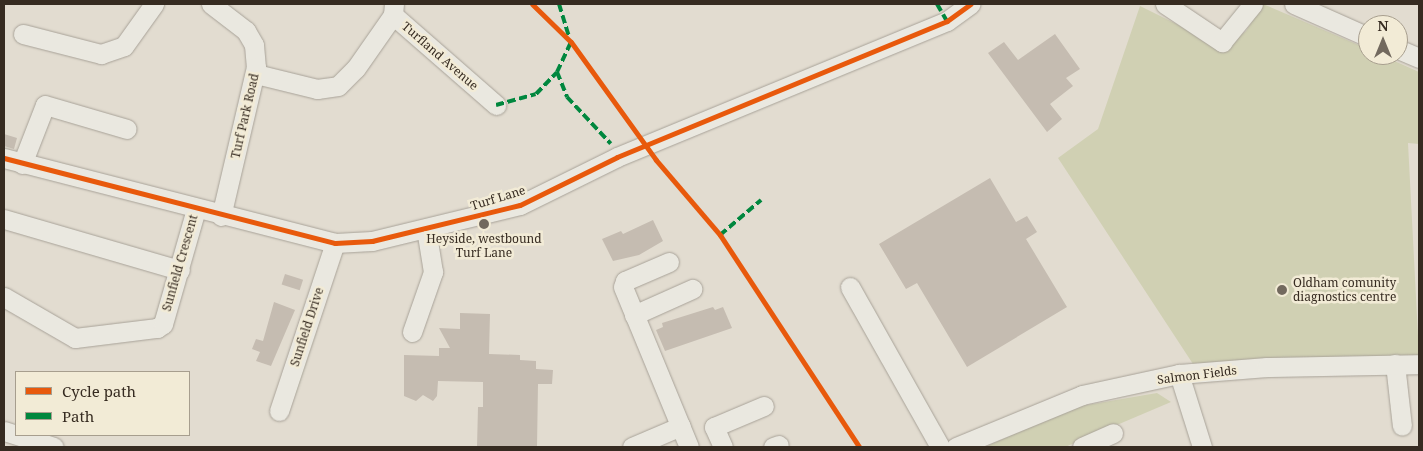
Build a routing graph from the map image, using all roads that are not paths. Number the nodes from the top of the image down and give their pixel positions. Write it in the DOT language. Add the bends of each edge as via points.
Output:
graph roads {
  1 [pos="154,4"];
  2 [pos="211,4"];
  3 [pos="970,4"];
  4 [pos="1165,4"];
  5 [pos="1253,4"];
  6 [pos="1294,4"];
  7 [pos="393,10"];
  8 [pos="1358,33"];
  9 [pos="23,34"];
  10 [pos="256,74"];
  11 [pos="496,105"];
  12 [pos="126,129"];
  13 [pos="4,158"];
  14 [pos="22,164"];
  15 [pos="196,209"];
  16 [pos="221,216"];
  17 [pos="4,219"];
  18 [pos="426,229"];
  19 [pos="335,243"];
  20 [pos="669,262"];
  21 [pos="180,270"];
  22 [pos="850,287"];
  23 [pos="692,289"];
  24 [pos="4,297"];
  25 [pos="634,315"];
  26 [pos="412,332"];
  27 [pos="1395,364"];
  28 [pos="1419,364"];
  29 [pos="1179,374"];
  30 [pos="764,406"];
  31 [pos="279,411"];
  32 [pos="681,426"];
  33 [pos="1402,426"];
  34 [pos="1113,433"];
  35 [pos="20,436"];
  36 [pos="54,447"];
  37 [pos="632,447"];
  38 [pos="689,447"];
  39 [pos="723,447"];
  40 [pos="940,447"];
  41 [pos="956,447"];
  42 [pos="1082,447"];
  43 [pos="1202,447"];
  1 -- 9 [label="street" via="124,46 101,54"];
  2 -- 10 [label="street, Turf Park Road" via="246,32 254,45"];
  3 -- 18 [label="street, Turf Lane" via="932,28 617,157 520,204"];
  4 -- 5 [label="street" via="1222,42"];
  6 -- 8 [label="street"];
  7 -- 10 [label="street" via="356,68 338,86 317,89"];
  7 -- 11 [label="street, Turfland Avenue"];
  10 -- 16 [label="street, Turf Park Road"];
  12 -- 14 [label="street" via="45,105"];
  13 -- 14 [label="street, Turf Lane"];
  14 -- 15 [label="street, Turf Lane"];
  15 -- 16 [label="street, Turf Lane"];
  15 -- 21 [label="street, Sunfield Crescent"];
  16 -- 19 [label="street, Turf Lane"];
  17 -- 21 [label="street"];
  18 -- 19 [label="street, Turf Lane" via="372,241"];
  18 -- 26 [label="street" via="433,272"];
  19 -- 31 [label="street, Sunfield Drive"];
  20 -- 25 [label="street" via="625,281 622,287"];
  21 -- 24 [label="street, Sunfield Crescent" via="163,324 157,328 75,338"];
  22 -- 40 [label="street"];
  23 -- 25 [label="street"];
  25 -- 32 [label="street"];
  27 -- 28 [label="street, Salmon Fields"];
  27 -- 29 [label="street, Salmon Fields"];
  27 -- 33 [label="street"];
  29 -- 41 [label="street, Salmon Fields" via="1082,395"];
  29 -- 43 [label="street"];
  30 -- 39 [label="street" via="714,427"];
  32 -- 37 [label="street"];
  32 -- 38 [label="street"];
  34 -- 42 [label="street"];
  35 -- 36 [label="street"];
}
